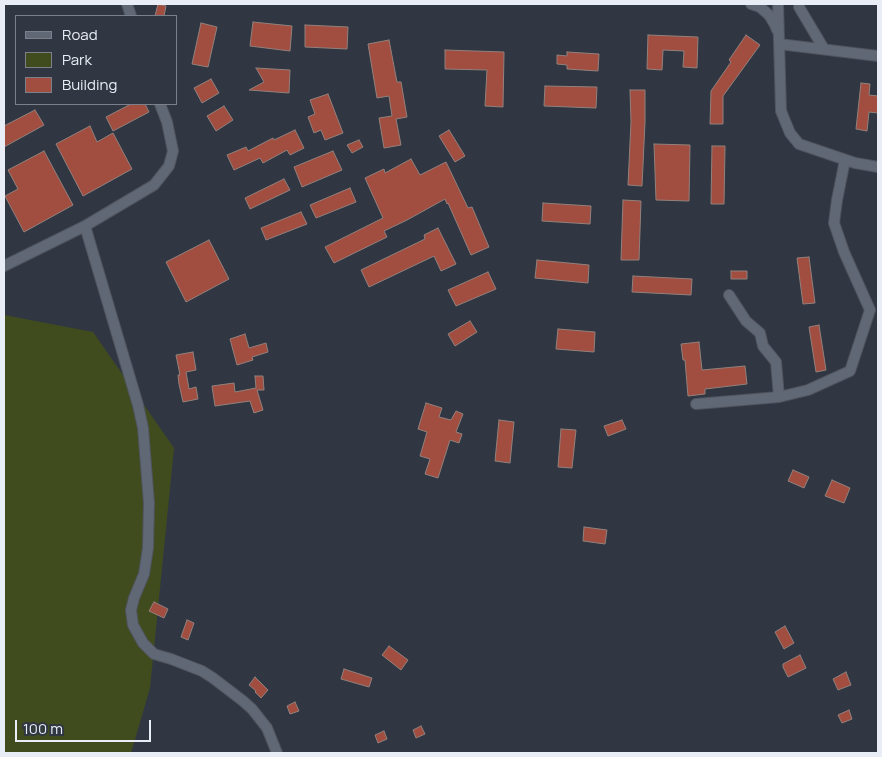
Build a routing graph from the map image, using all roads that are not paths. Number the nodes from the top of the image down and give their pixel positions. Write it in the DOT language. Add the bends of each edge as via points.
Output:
graph roads {
  1 [pos="752,4"];
  2 [pos="778,4"];
  3 [pos="799,4"];
  4 [pos="779,40"];
  5 [pos="824,49"];
  6 [pos="878,56"];
  7 [pos="160,105"];
  8 [pos="845,160"];
  9 [pos="878,167"];
  10 [pos="85,226"];
  11 [pos="4,266"];
  12 [pos="730,295"];
  13 [pos="780,397"];
  14 [pos="696,404"];
  15 [pos="278,753"];
  1 -- 4 [label="street" via="769,15"];
  2 -- 4 [label="street"];
  3 -- 5 [label="street"];
  4 -- 5 [label="street"];
  4 -- 8 [label="street" via="780,111 790,133 799,144"];
  5 -- 6 [label="street"];
  7 -- 10 [label="street" via="173,151 169,166 154,185"];
  8 -- 9 [label="street"];
  8 -- 13 [label="street" via="834,223 870,310 850,371 808,390"];
  10 -- 11 [label="street"];
  10 -- 15 [label="street" via="143,428 149,502 148,548 144,574 134,598 133,625 154,654 202,671 247,705 267,728"];
  12 -- 13 [label="street" via="746,320 760,333 763,346 776,362"];
  13 -- 14 [label="street"];
}
